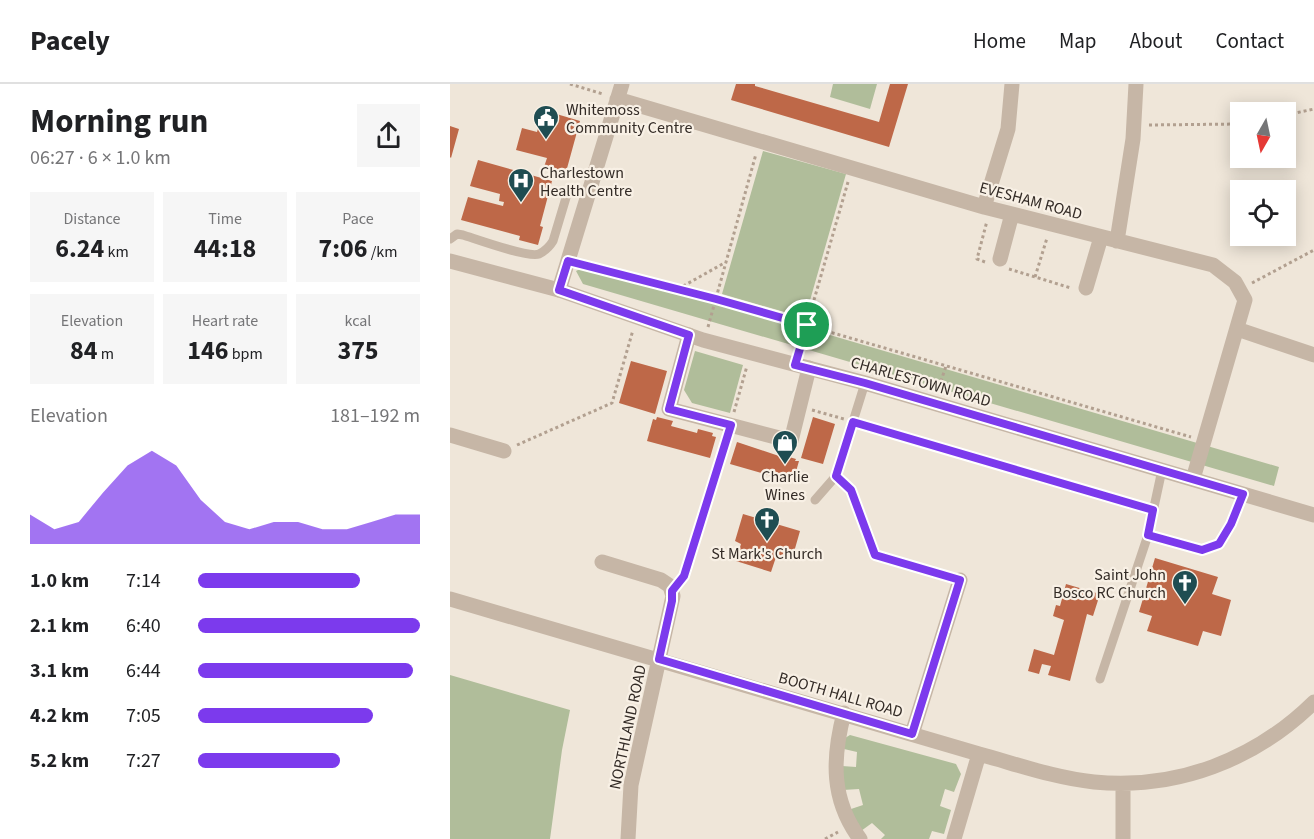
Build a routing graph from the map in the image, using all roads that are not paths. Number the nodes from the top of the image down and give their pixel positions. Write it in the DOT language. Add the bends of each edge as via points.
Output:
graph roads {
  1 [pos="1012,84"];
  2 [pos="1136,84"];
  3 [pos="619,94"];
  4 [pos="588,194"];
  5 [pos="988,208"];
  6 [pos="1012,214"];
  7 [pos="1101,237"];
  8 [pos="450,239"];
  9 [pos="1117,241"];
  10 [pos="450,261"];
  11 [pos="998,263"];
  12 [pos="1081,289"];
  13 [pos="559,290"];
  14 [pos="1237,329"];
  15 [pos="696,337"];
  16 [pos="1314,355"];
  17 [pos="802,367"];
  18 [pos="865,383"];
  19 [pos="731,425"];
  20 [pos="450,435"];
  21 [pos="504,451"];
  22 [pos="1162,470"];
  23 [pos="1193,479"];
  24 [pos="1243,494"];
  25 [pos="708,497"];
  26 [pos="815,500"];
  27 [pos="1314,515"];
  28 [pos="1148,535"];
  29 [pos="602,562"];
  30 [pos="960,580"];
  31 [pos="450,599"];
  32 [pos="659,659"];
  33 [pos="1100,679"];
  34 [pos="1314,702"];
  35 [pos="844,713"];
  36 [pos="912,734"];
  37 [pos="979,754"];
  38 [pos="1123,784"];
  39 [pos="628,839"];
  40 [pos="860,839"];
  41 [pos="954,839"];
  42 [pos="1123,839"];
  1 -- 5 [label="street" via="1008,129"];
  2 -- 9 [label="street" via="1133,139"];
  3 -- 4 [label="street"];
  3 -- 5 [label="street, EVESHAM ROAD" via="760,141"];
  4 -- 8 [label="lane" via="568,191 553,241 538,254 463,235"];
  4 -- 13 [label="street"];
  5 -- 6 [label="street, EVESHAM ROAD"];
  6 -- 7 [label="street, EVESHAM ROAD"];
  6 -- 11 [label="street"];
  7 -- 9 [label="street, EVESHAM ROAD"];
  7 -- 12 [label="street"];
  9 -- 14 [label="street, EVESHAM ROAD" via="1213,266 1235,282 1245,300"];
  10 -- 13 [label="street, CHARLESTOWN ROAD"];
  13 -- 15 [label="street, CHARLESTOWN ROAD"];
  14 -- 16 [label="street"];
  14 -- 23 [label="street"];
  15 -- 17 [label="street, CHARLESTOWN ROAD"];
  15 -- 19 [label="street" via="669,409"];
  17 -- 18 [label="street, CHARLESTOWN ROAD"];
  17 -- 19 [label="street" via="800,406 791,441"];
  18 -- 22 [label="street, CHARLESTOWN ROAD"];
  18 -- 26 [label="lane" via="836,476"];
  19 -- 25 [label="lane"];
  20 -- 21 [label="street"];
  22 -- 23 [label="street, CHARLESTOWN ROAD"];
  22 -- 28 [label="lane"];
  23 -- 24 [label="street, CHARLESTOWN ROAD"];
  24 -- 27 [label="street, CHARLESTOWN ROAD"];
  24 -- 28 [label="lane" via="1219,544 1202,550"];
  28 -- 33 [label="lane"];
  29 -- 32 [label="street, NORTHLAND ROAD" via="666,582 672,591"];
  30 -- 36 [label="street"];
  31 -- 32 [label="street, BOOTH HALL ROAD"];
  32 -- 35 [label="street, BOOTH HALL ROAD"];
  32 -- 39 [label="street, NORTHLAND ROAD" via="631,785"];
  34 -- 38 [label="street, BOOTH HALL ROAD" via="1285,729 1234,759 1175,779"];
  35 -- 36 [label="street, BOOTH HALL ROAD"];
  35 -- 40 [label="street" via="837,756 838,798"];
  36 -- 37 [label="street, BOOTH HALL ROAD"];
  37 -- 38 [label="street, BOOTH HALL ROAD" via="1060,776"];
  37 -- 41 [label="street"];
  38 -- 42 [label="street"];
}
